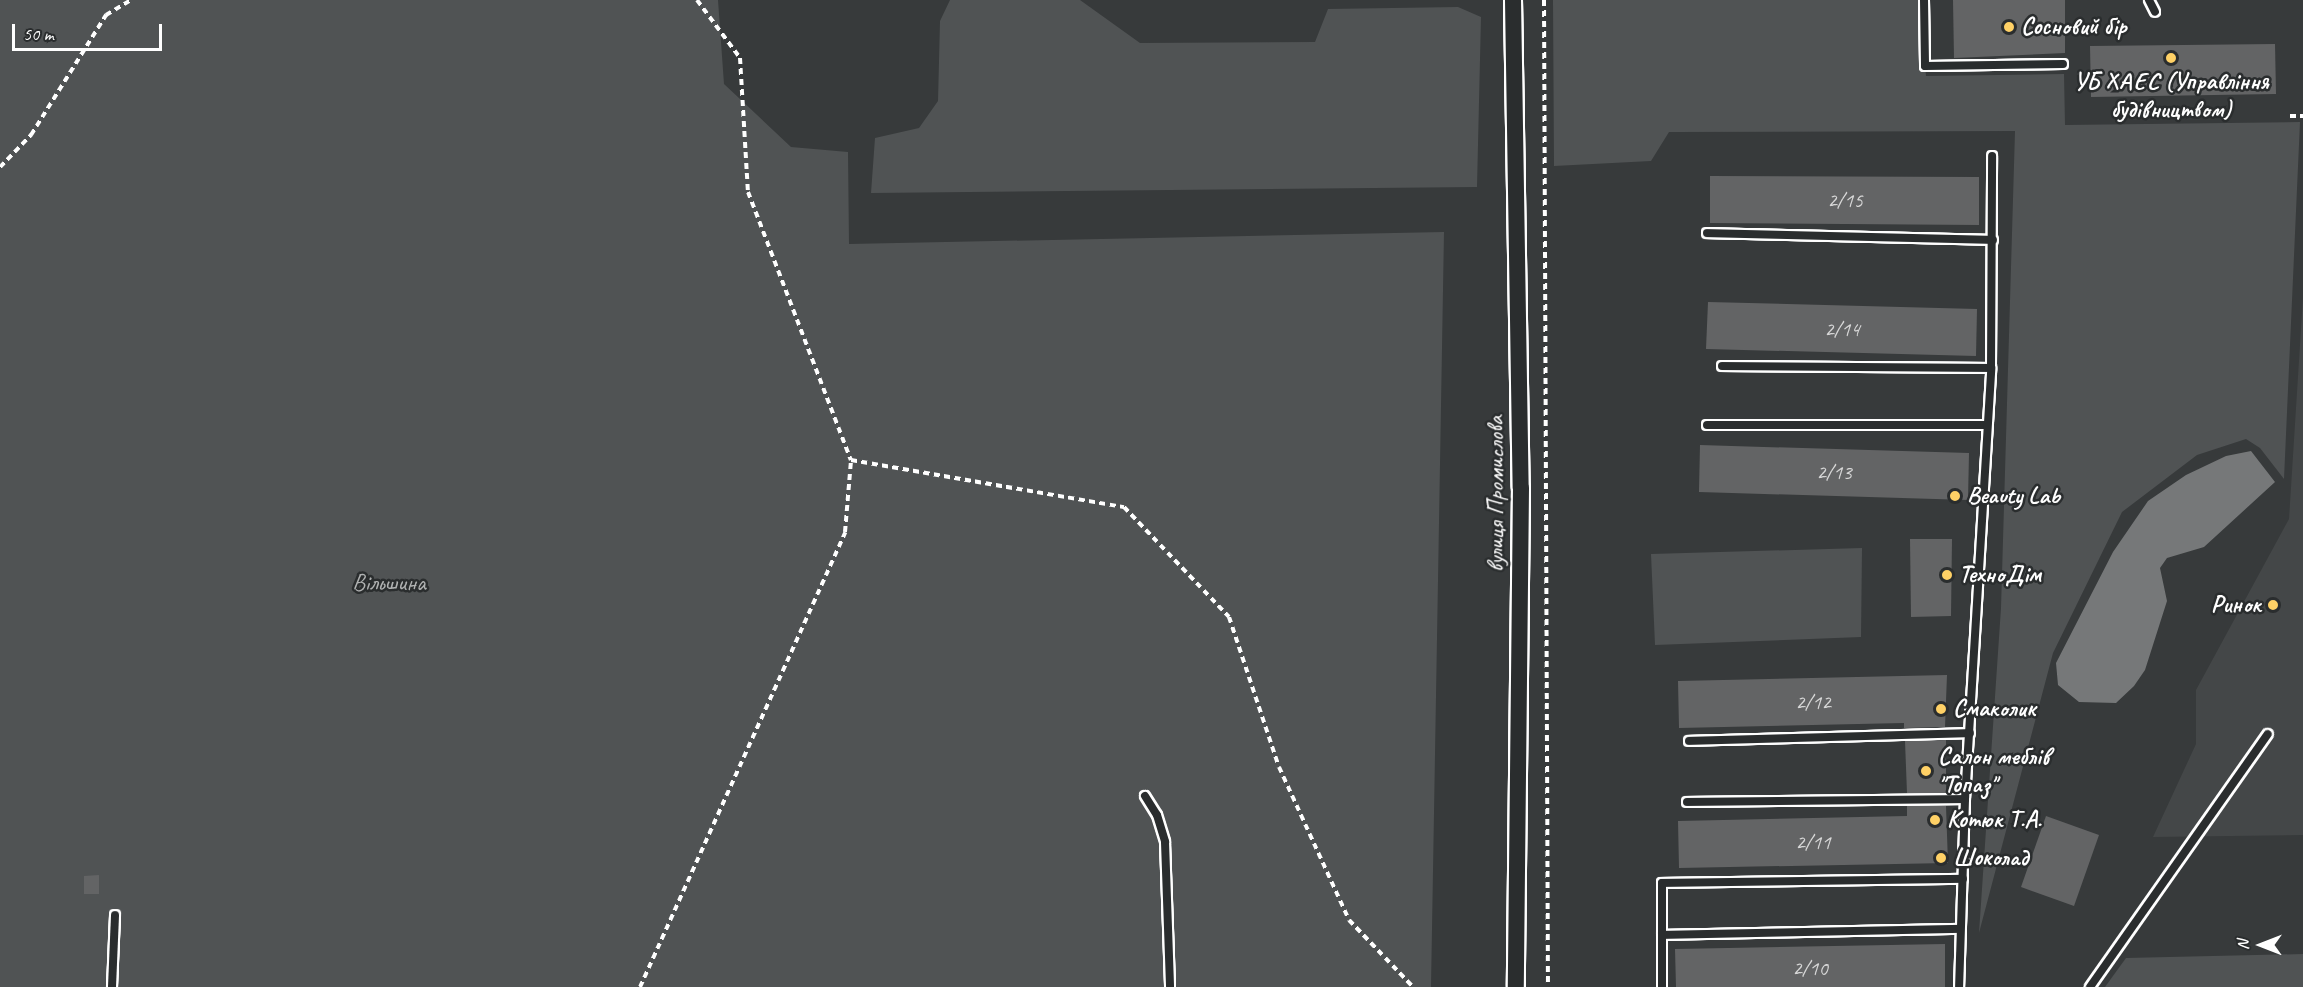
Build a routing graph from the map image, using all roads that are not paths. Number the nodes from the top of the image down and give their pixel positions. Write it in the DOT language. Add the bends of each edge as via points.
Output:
graph roads {
  1 [pos="1513,0"];
  2 [pos="1924,0"];
  3 [pos="2149,0"];
  4 [pos="2155,12"];
  5 [pos="2063,64"];
  6 [pos="1992,156"];
  7 [pos="1707,233"];
  8 [pos="1993,240"];
  9 [pos="1722,366"];
  10 [pos="1991,368"];
  11 [pos="1707,425"];
  12 [pos="1987,425"];
  13 [pos="1970,733"];
  14 [pos="2268,734"];
  15 [pos="1689,741"];
  16 [pos="1145,796"];
  17 [pos="1965,799"];
  18 [pos="1688,802"];
  19 [pos="1963,879"];
  20 [pos="115,915"];
  21 [pos="1960,929"];
  22 [pos="1662,935"];
  23 [pos="112,987"];
  24 [pos="1170,987"];
  25 [pos="1516,987"];
  26 [pos="1662,987"];
  27 [pos="1959,987"];
  28 [pos="2090,987"];
  1 -- 25 [label="street, вулиця Промислова" via="1521,488"];
  2 -- 5 [label="lane" via="1925,66"];
  3 -- 4 [label="lane"];
  6 -- 8 [label="lane"];
  7 -- 8 [label="lane"];
  8 -- 10 [label="lane"];
  9 -- 10 [label="lane"];
  10 -- 12 [label="lane"];
  11 -- 12 [label="lane"];
  12 -- 13 [label="lane"];
  13 -- 15 [label="lane"];
  13 -- 17 [label="lane"];
  14 -- 28 [label="lane"];
  16 -- 24 [label="lane" via="1157,815 1165,842"];
  17 -- 18 [label="lane"];
  17 -- 19 [label="lane"];
  19 -- 21 [label="lane"];
  19 -- 22 [label="lane" via="1662,883"];
  20 -- 23 [label="lane"];
  21 -- 22 [label="lane"];
  21 -- 27 [label="lane"];
  22 -- 26 [label="lane"];
}
